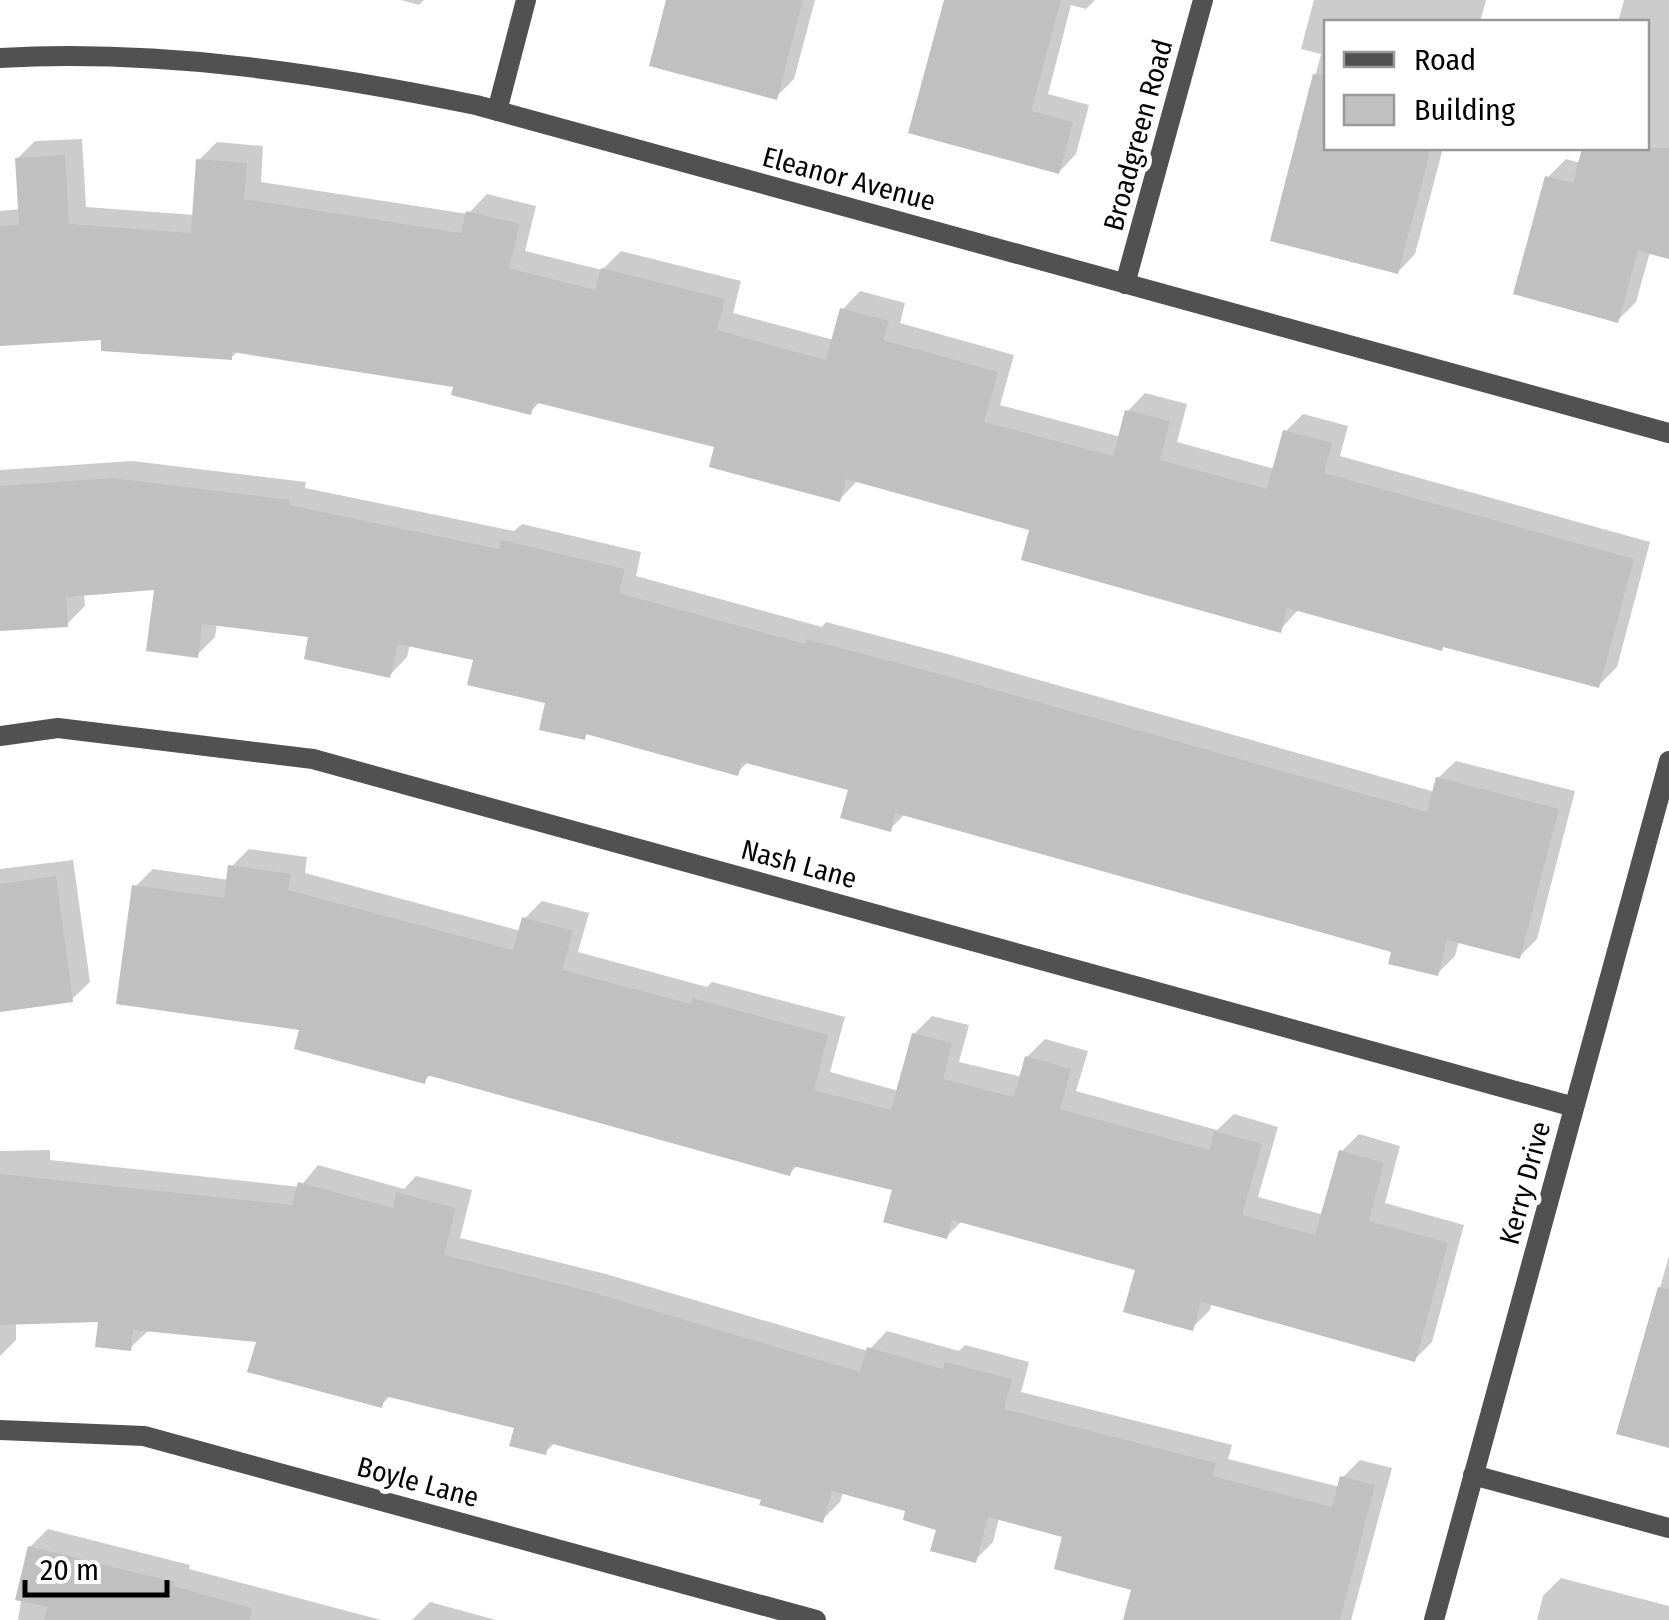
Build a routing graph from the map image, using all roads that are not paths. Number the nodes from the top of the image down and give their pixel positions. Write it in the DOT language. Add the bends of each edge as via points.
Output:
graph roads {
  1 [pos="526,0"];
  2 [pos="1203,0"];
  3 [pos="0,58"];
  4 [pos="497,110"];
  5 [pos="1125,284"];
  6 [pos="1669,433"];
  7 [pos="0,736"];
  8 [pos="1669,762"];
  9 [pos="1574,1106"];
  10 [pos="0,1430"];
  11 [pos="1473,1476"];
  12 [pos="1669,1528"];
  13 [pos="816,1620"];
  14 [pos="1434,1620"];
  1 -- 4 [label="street"];
  2 -- 5 [label="street, Broadgreen Road"];
  3 -- 4 [label="street, Eleanor Avenue" via="184,60 345,78"];
  4 -- 5 [label="street, Eleanor Avenue"];
  5 -- 6 [label="street, Eleanor Avenue"];
  7 -- 9 [label="street, Nash Lane" via="58,728 313,759"];
  8 -- 9 [label="street, Kerry Drive"];
  9 -- 11 [label="street, Kerry Drive"];
  10 -- 13 [label="street, Boyle Lane" via="144,1436"];
  11 -- 12 [label="street"];
  11 -- 14 [label="street, Kerry Drive"];
}
